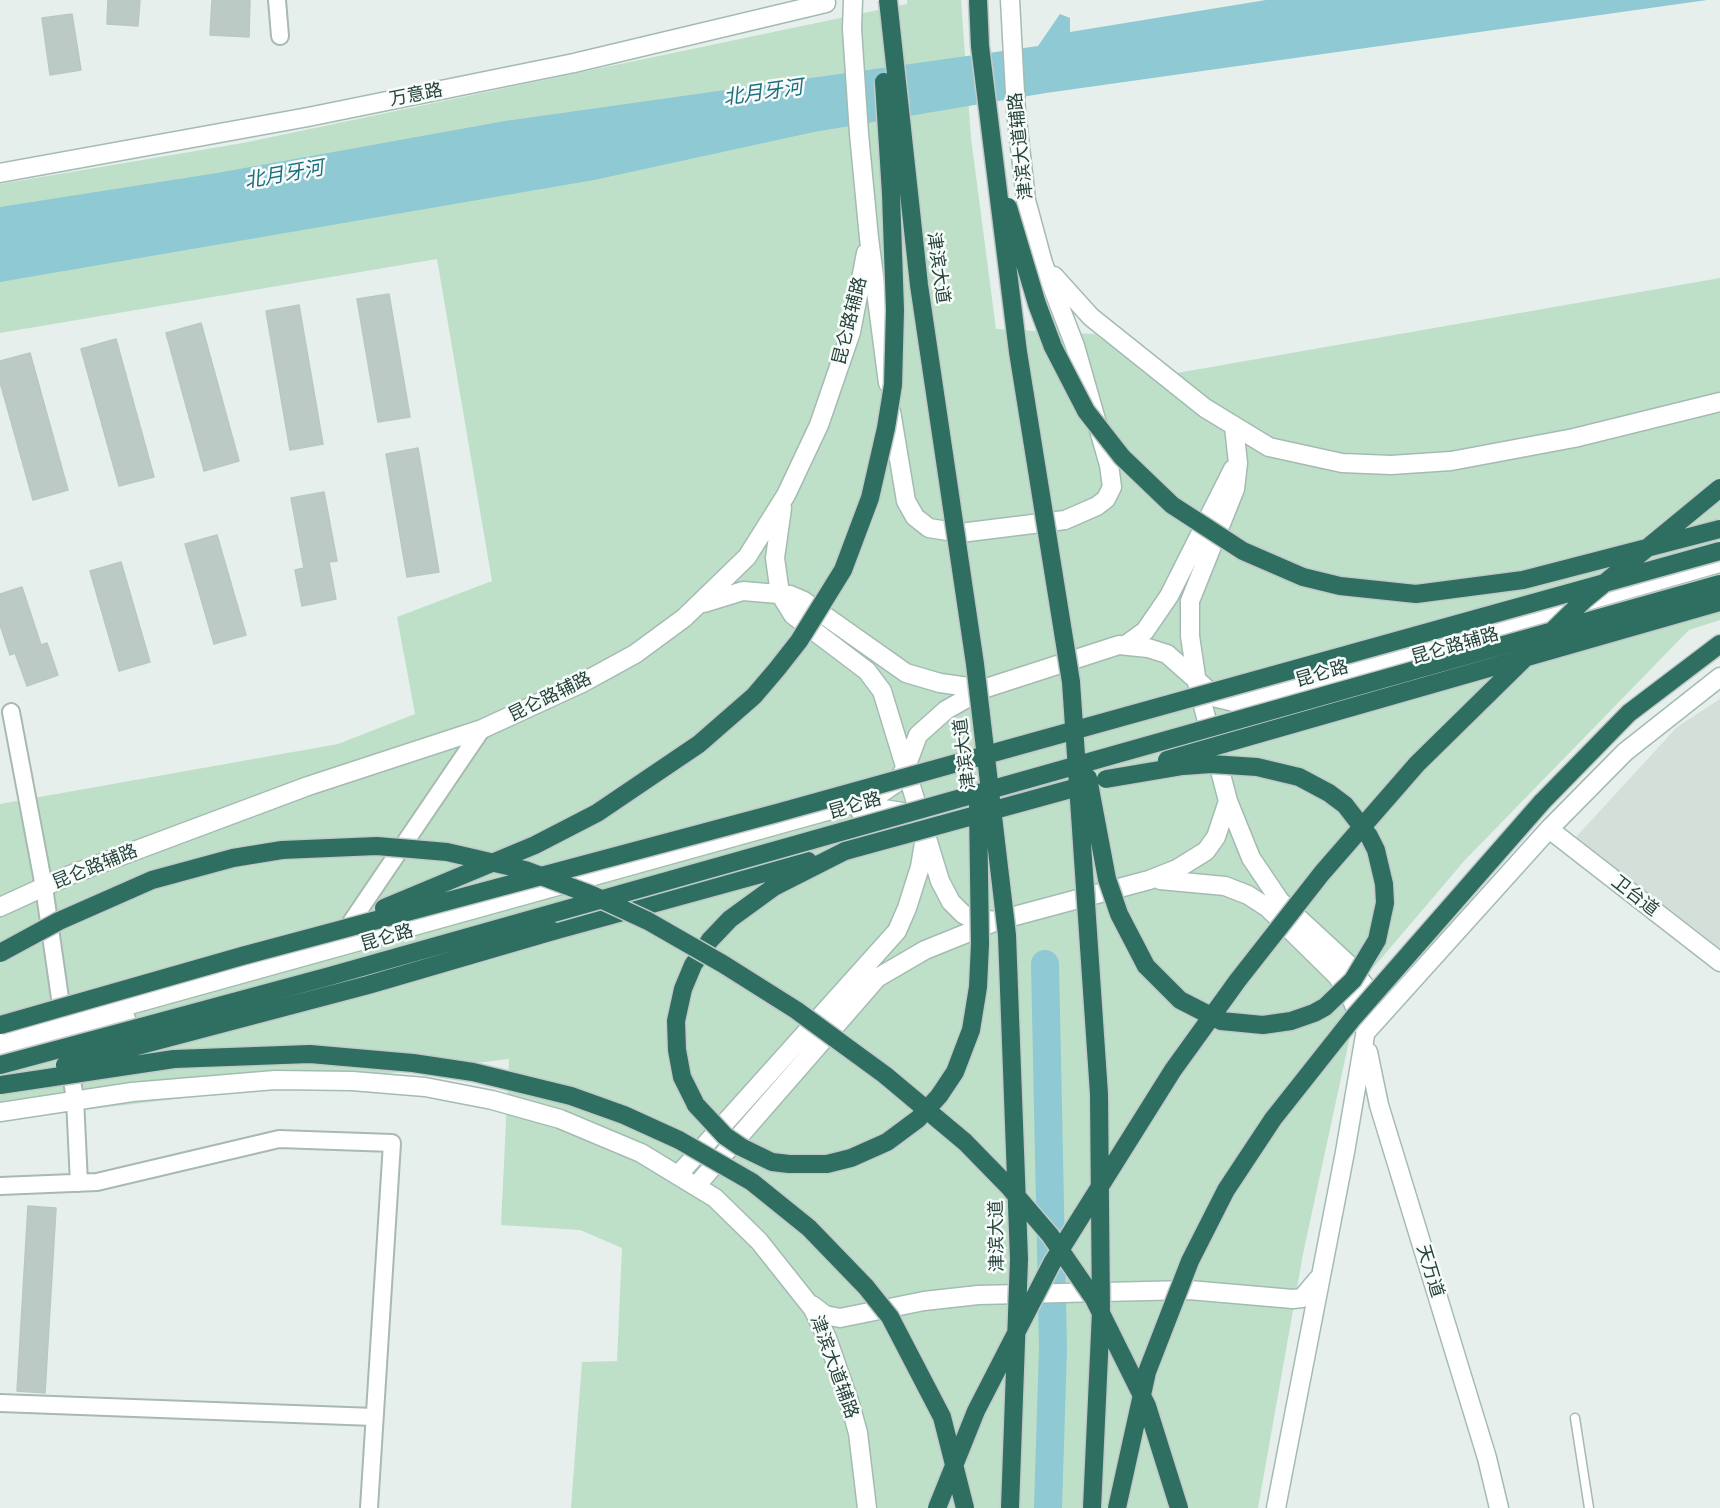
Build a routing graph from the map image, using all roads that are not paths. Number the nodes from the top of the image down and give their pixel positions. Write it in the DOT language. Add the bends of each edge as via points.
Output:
graph roads {
  1 [pos="277,0"];
  2 [pos="789,0"];
  3 [pos="853,0"];
  4 [pos="978,0"];
  5 [pos="1010,0"];
  6 [pos="826,1"];
  7 [pos="888,9"];
  8 [pos="852,29"];
  9 [pos="280,36"];
  10 [pos="991,146"];
  11 [pos="0,163"];
  12 [pos="0,173"];
  13 [pos="869,238"];
  14 [pos="1043,262"];
  15 [pos="1720,402"];
  16 [pos="1234,427"];
  17 [pos="1269,447"];
  18 [pos="1238,463"];
  19 [pos="1720,488"];
  20 [pos="786,495"];
  21 [pos="1720,530"];
  22 [pos="1720,551"];
  23 [pos="1720,563"];
  24 [pos="1720,572"];
  25 [pos="1720,584"];
  26 [pos="780,594"];
  27 [pos="1720,602"];
  28 [pos="699,605"];
  29 [pos="1127,644"];
  30 [pos="1720,644"];
  31 [pos="975,664"];
  32 [pos="1720,677"];
  33 [pos="1071,682"];
  34 [pos="1197,683"];
  35 [pos="984,689"];
  36 [pos="12,712"];
  37 [pos="482,729"];
  38 [pos="1216,750"];
  39 [pos="906,767"];
  40 [pos="1107,779"];
  41 [pos="1228,801"];
  42 [pos="1549,830"];
  43 [pos="925,837"];
  44 [pos="844,851"];
  45 [pos="1149,880"];
  46 [pos="44,888"];
  47 [pos="0,907"];
  48 [pos="996,921"];
  49 [pos="334,948"];
  50 [pos="0,953"];
  51 [pos="242,956"];
  52 [pos="1720,962"];
  53 [pos="0,1025"];
  54 [pos="65,1030"];
  55 [pos="1365,1033"];
  56 [pos="0,1041"];
  57 [pos="0,1054"];
  58 [pos="0,1065"];
  59 [pos="0,1084"];
  60 [pos="75,1099"];
  61 [pos="0,1112"];
  62 [pos="679,1174"];
  63 [pos="79,1183"];
  64 [pos="0,1186"];
  65 [pos="696,1186"];
  66 [pos="1322,1272"];
  67 [pos="805,1297"];
  68 [pos="1302,1298"];
  69 [pos="840,1317"];
  70 [pos="1309,1331"];
  71 [pos="833,1353"];
  72 [pos="0,1403"];
  73 [pos="374,1417"];
  74 [pos="1575,1418"];
  75 [pos="369,1508"];
  76 [pos="867,1508"];
  77 [pos="936,1508"];
  78 [pos="965,1508"];
  79 [pos="1010,1508"];
  80 [pos="1092,1508"];
  81 [pos="1117,1508"];
  82 [pos="1179,1508"];
  83 [pos="1276,1508"];
  84 [pos="1499,1508"];
  85 [pos="1589,1508"];
  1 -- 9 [label="street"];
  2 -- 11 [label="main road, 万意路" via="608,47"];
  3 -- 8 [label="main road"];
  4 -- 10 [label="highway, bridge"];
  5 -- 14 [label="main road, 津滨大道辅路" via="1026,200"];
  6 -- 8 [label="main road"];
  6 -- 12 [label="main road, 万意路" via="540,70"];
  7 -- 31 [label="highway, 津滨大道, bridge" via="919,285"];
  7 -- 51 [label="highway, bridge" via="884,88 895,310 893,385 879,464 858,536 843,570 799,641 762,687 725,723 662,771 597,813 535,846 370,914"];
  8 -- 13 [label="main road"];
  10 -- 21 [label="highway, bridge" via="1037,304 1086,411 1122,457 1172,506 1243,551 1303,577 1340,586 1416,594 1523,580"];
  10 -- 33 [label="highway, bridge" via="1018,352"];
  13 -- 14 [label="main road, 津滨大道辅路" via="906,501 922,524 944,532 975,532 1065,520 1097,506 1112,487 1075,346"];
  13 -- 20 [label="main road, 昆仑路辅路" via="851,332 819,425"];
  14 -- 16 [label="main road" via="1091,317 1204,408"];
  15 -- 17 [label="main road" via="1574,438 1451,461 1342,463"];
  16 -- 17 [label="main road"];
  16 -- 18 [label="main road"];
  17 -- 18 [label="main road" via="1253,451"];
  18 -- 29 [label="main road" via="1169,596 1145,631"];
  18 -- 34 [label="main road" via="1228,507 1190,601"];
  19 -- 77 [label="highway, bridge" via="1584,600 1417,764 1322,873 1238,980 1173,1070 1052,1263 981,1402"];
  20 -- 26 [label="main road" via="775,558"];
  20 -- 28 [label="main road, 昆仑路辅路" via="747,557"];
  22 -- 51 [label="highway, 昆仑路, bridge" via="788,810"];
  23 -- 34 [label="main road, 昆仑路辅路" via="1234,702 1217,698"];
  24 -- 38 [label="main road, 昆仑路辅路" via="1244,706 1228,716 1220,729"];
  25 -- 58 [label="highway, 昆仑路, bridge" via="330,976"];
  26 -- 28 [label="main road" via="743,591"];
  26 -- 35 [label="main road" via="804,602 906,673"];
  26 -- 39 [label="main road" via="793,615 875,680 886,699"];
  27 -- 40 [label="highway, bridge"];
  28 -- 37 [label="main road, 昆仑路辅路" via="634,654"];
  29 -- 34 [label="main road, 昆仑路辅路" via="1167,654"];
  29 -- 35 [label="main road"];
  30 -- 81 [label="highway, bridge" via="1629,713 1542,802 1353,1018 1273,1119 1226,1190 1190,1261 1147,1371"];
  31 -- 44 [label="highway, bridge" via="980,944 978,987 964,1051 939,1096 918,1119 886,1142 827,1164 772,1162 725,1136 688,1092 677,1050 676,1021 683,989 693,965 730,919 774,887"];
  31 -- 79 [label="highway, 津滨大道, bridge" via="1006,935 1015,1096 1019,1258"];
  32 -- 42 [label="main road" via="1625,752"];
  33 -- 40 [label="highway, bridge" via="1107,879 1119,914 1146,966 1180,1000 1196,1010 1244,1024 1292,1021 1314,1013 1353,981 1377,940 1385,903 1376,850 1345,806 1299,777 1257,767 1182,766"];
  33 -- 80 [label="highway, bridge" via="1099,1094 1101,1312"];
  34 -- 38 [label="main road"];
  35 -- 39 [label="main road" via="931,721 918,735"];
  36 -- 46 [label="street"];
  37 -- 46 [label="main road, 昆仑路辅路" via="308,786"];
  37 -- 49 [label="street"];
  38 -- 41 [label="main road"];
  39 -- 43 [label="main road"];
  39 -- 49 [label="main road" via="891,788 874,798"];
  40 -- 44 [label="highway, bridge"];
  41 -- 45 [label="main road" via="1224,819 1206,851 1193,861"];
  41 -- 55 [label="main road" via="1244,843 1268,886 1347,963 1365,986 1370,1006"];
  42 -- 52 [label="main road, 卫台道"];
  42 -- 55 [label="main road"];
  43 -- 48 [label="main road" via="951,902 971,918"];
  43 -- 54 [label="main road" via="902,812 877,808"];
  43 -- 62 [label="main road" via="908,908 897,931"];
  44 -- 59 [label="highway, bridge"];
  45 -- 48 [label="main road"];
  45 -- 55 [label="main road" via="1225,886 1268,908 1336,976 1352,1000"];
  46 -- 47 [label="main road, 昆仑路辅路"];
  46 -- 54 [label="street"];
  48 -- 65 [label="main road" via="925,950 877,978"];
  49 -- 54 [label="main road"];
  50 -- 82 [label="highway, bridge" via="59,921 152,880 233,858 303,848 377,846 447,852 525,870 648,921 796,1010 965,1142 1008,1186 1050,1235 1094,1299 1147,1406"];
  51 -- 53 [label="highway, 昆仑路, bridge"];
  54 -- 56 [label="main road"];
  54 -- 57 [label="main road"];
  54 -- 60 [label="street"];
  55 -- 66 [label="main road"];
  55 -- 84 [label="main road, 天万道" via="1379,1105"];
  59 -- 78 [label="highway, bridge" via="174,1059 310,1054 472,1071 571,1096 624,1115 679,1140 752,1182 809,1228 866,1287 890,1317 942,1417"];
  60 -- 61 [label="main road"];
  60 -- 62 [label="main road" via="275,1080 425,1087 561,1119"];
  60 -- 63 [label="street"];
  62 -- 65 [label="main road, 津滨大道辅路"];
  63 -- 64 [label="street"];
  63 -- 73 [label="street" via="279,1139 392,1143"];
  65 -- 67 [label="main road, 津滨大道辅路" via="715,1198 759,1241"];
  66 -- 68 [label="main road"];
  66 -- 70 [label="main road"];
  67 -- 69 [label="main road" via="825,1315"];
  67 -- 71 [label="main road, 津滨大道辅路"];
  68 -- 69 [label="main road, bridge" via="1205,1284 1027,1290 953,1297"];
  68 -- 70 [label="main road"];
  69 -- 71 [label="main road" via="833,1329"];
  70 -- 83 [label="main road"];
  71 -- 76 [label="main road, 津滨大道辅路" via="858,1433"];
  72 -- 73 [label="street"];
  73 -- 75 [label="street"];
  74 -- 85 [label="lane"];
}
